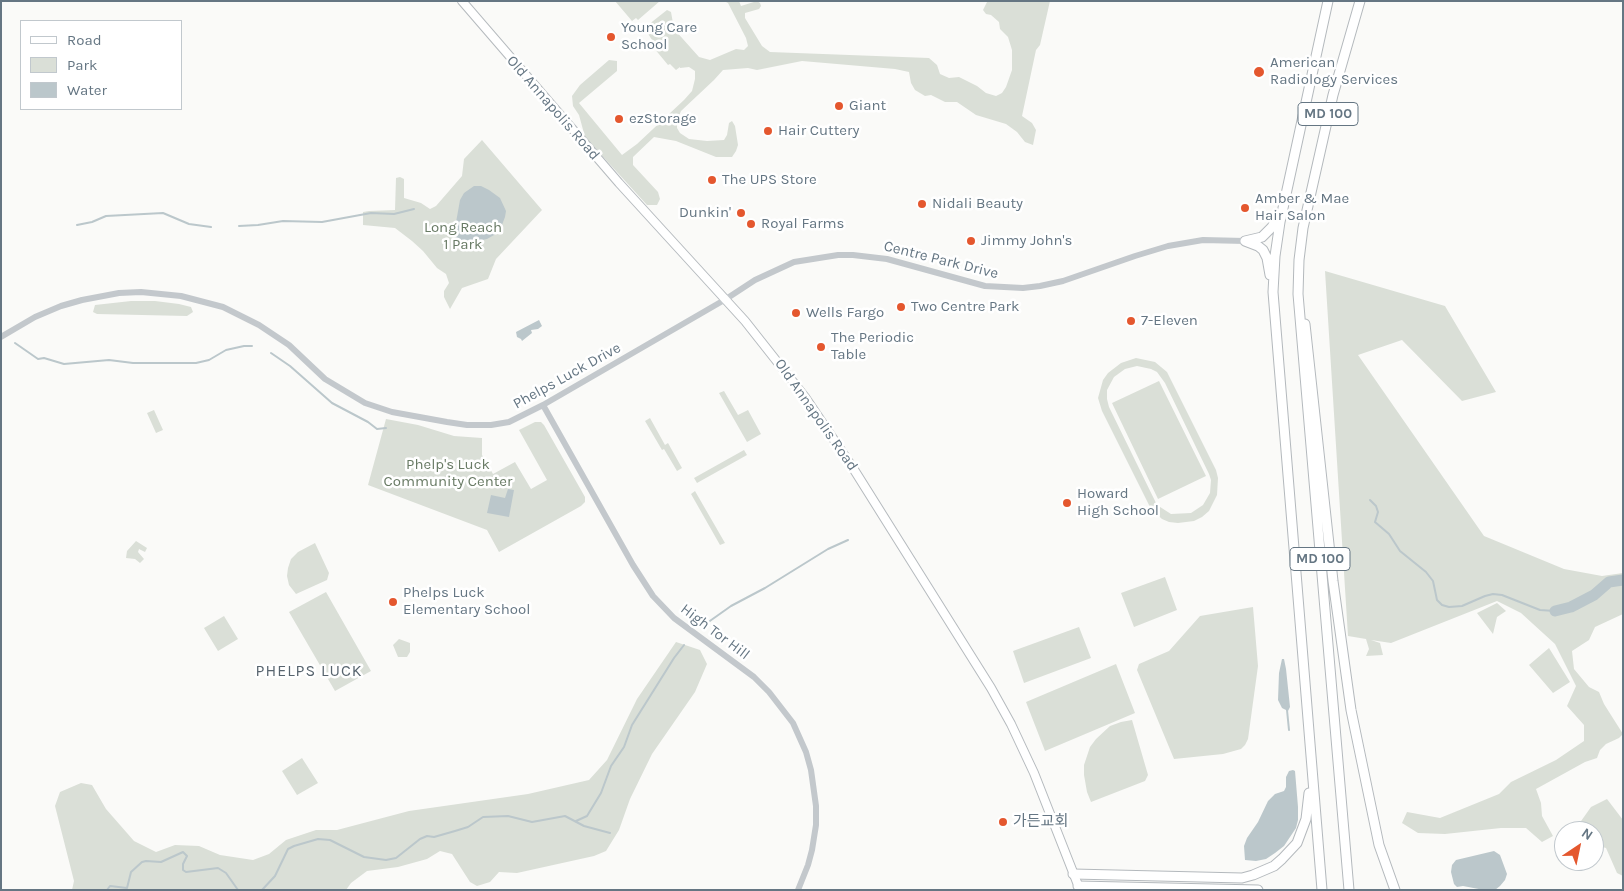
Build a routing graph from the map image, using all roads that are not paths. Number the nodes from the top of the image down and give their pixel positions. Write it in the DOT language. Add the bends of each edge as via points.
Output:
graph roads {
  1 [pos="462,1"];
  2 [pos="1328,1"];
  3 [pos="1360,1"];
  4 [pos="1283,206"];
  5 [pos="1303,228"];
  6 [pos="1245,241"];
  7 [pos="1273,292"];
  8 [pos="726,299"];
  9 [pos="1,337"];
  10 [pos="543,405"];
  11 [pos="1309,737"];
  12 [pos="1073,874"];
  13 [pos="1079,888"];
  14 [pos="1124,888"];
  15 [pos="798,890"];
  16 [pos="1258,890"];
  17 [pos="1322,890"];
  18 [pos="1349,890"];
  19 [pos="1395,890"];
  1 -- 8 [label="main road, Old Annapolis Road" via="619,183"];
  2 -- 4 [label="highway, MD 100"];
  3 -- 5 [label="highway, MD 100" via="1332,95"];
  4 -- 6 [label="highway" via="1267,233"];
  4 -- 7 [label="highway, MD 100"];
  5 -- 18 [label="highway, MD 100" via="1299,260 1299,318"];
  5 -- 19 [label="highway" via="1302,294 1343,658 1370,806"];
  6 -- 7 [label="highway" via="1263,250"];
  6 -- 8 [label="street, Centre Park Drive" via="1203,240 1168,246 1063,281 1023,288 985,286 887,260 838,255 787,264"];
  7 -- 11 [label="highway, MD 100"];
  8 -- 10 [label="street, Phelps Luck Drive"];
  8 -- 12 [label="main road, Old Annapolis Road" via="777,359 824,424 974,659 1034,773"];
  9 -- 10 [label="street, Phelps Luck Drive" via="60,306 118,293 162,293 223,307 259,325 289,345 324,379 365,404 378,408 480,426 509,422"];
  10 -- 15 [label="street, High Tor Hill" via="653,596 674,618 754,677 770,692 793,723 811,770 816,806 812,850"];
  11 -- 12 [label="highway" via="1306,819 1296,842 1274,866 1242,878"];
  11 -- 17 [label="highway, MD 100"];
  12 -- 13 [label="main road, Old Annapolis Road"];
  13 -- 14 [label="highway"];
  14 -- 16 [label="highway"];
}
